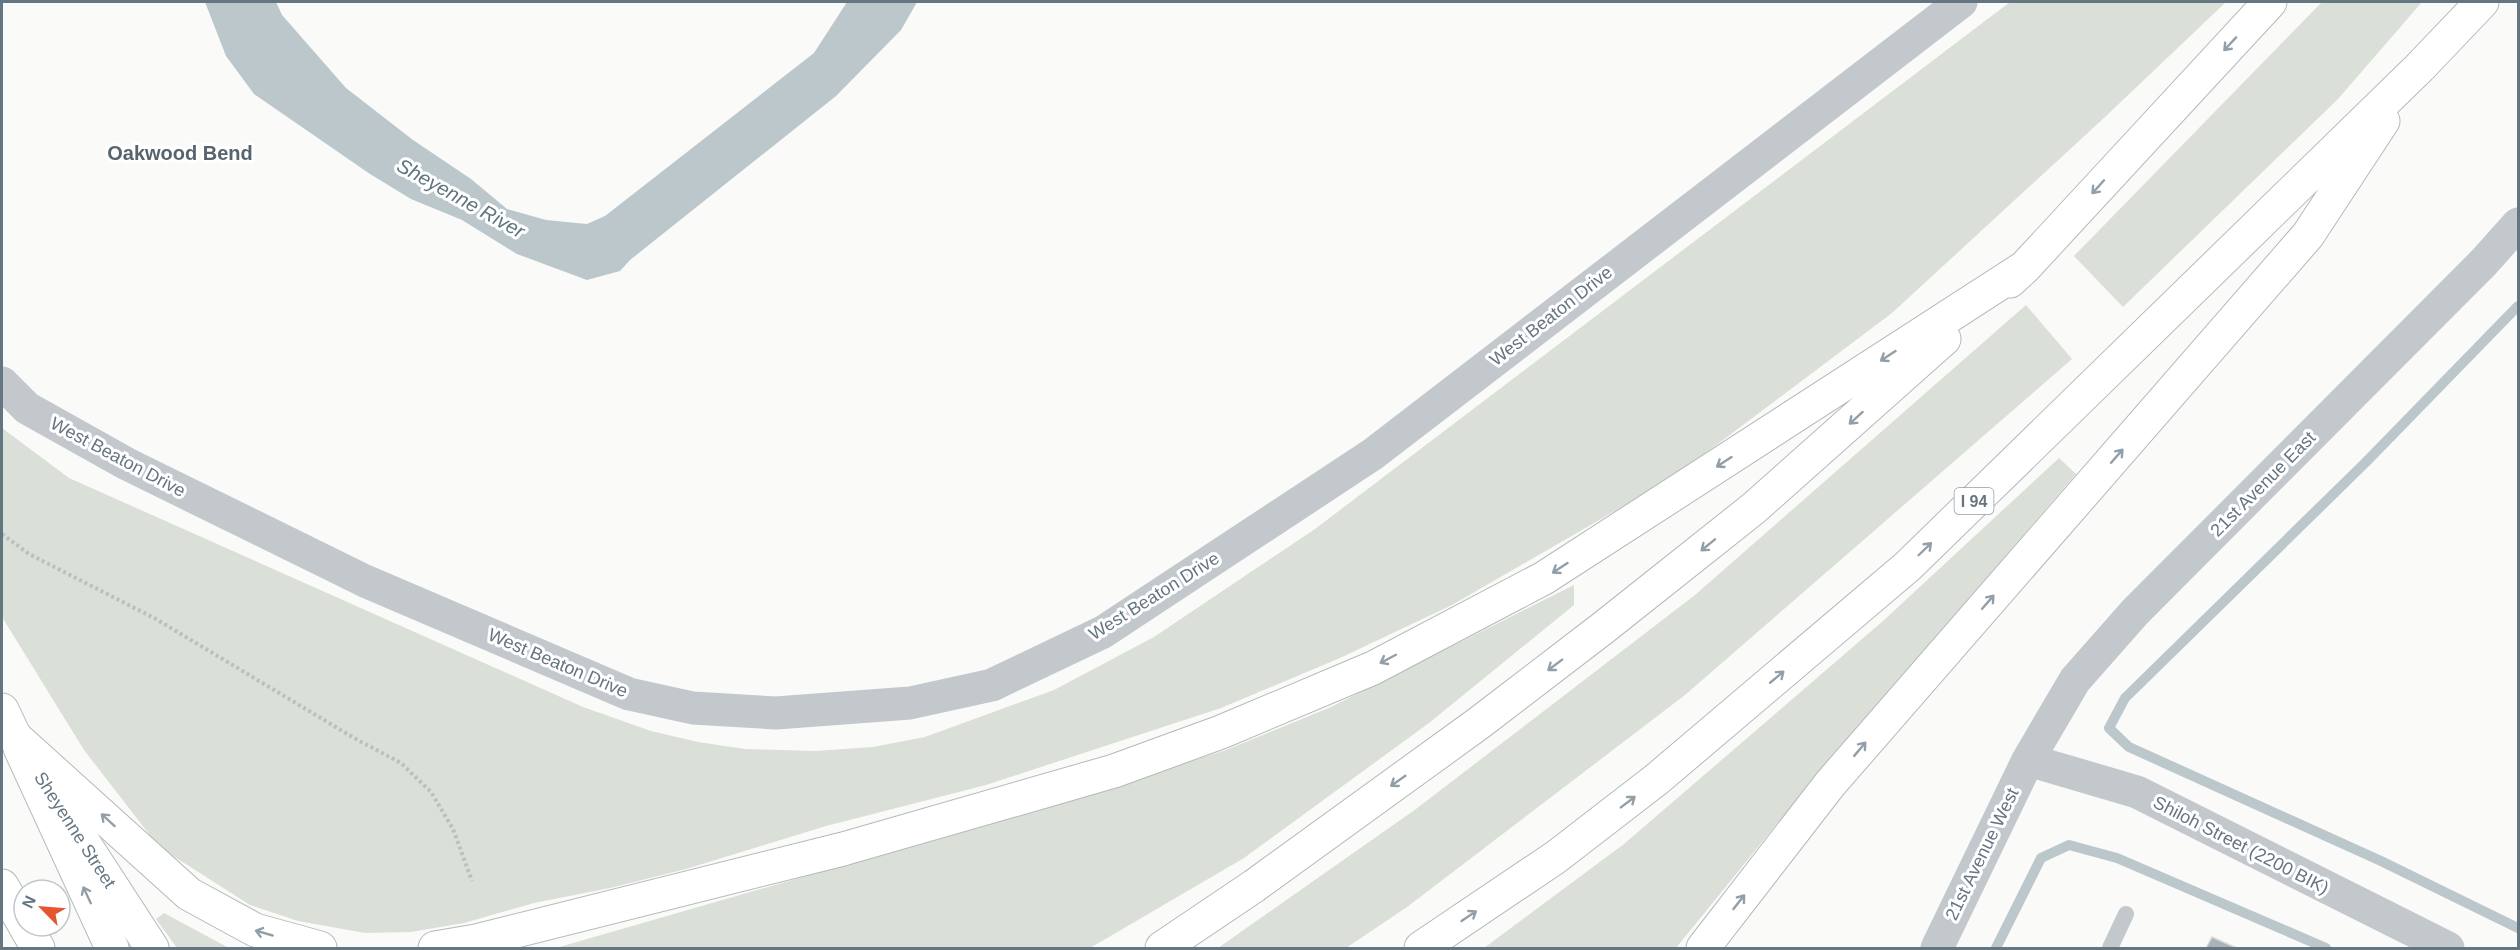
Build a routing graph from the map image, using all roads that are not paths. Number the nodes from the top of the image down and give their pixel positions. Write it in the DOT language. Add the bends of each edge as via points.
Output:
graph roads {
  1 [pos="1961,2"];
  2 [pos="2270,2"];
  3 [pos="2482,2"];
  4 [pos="2420,67"];
  5 [pos="2518,224"];
  6 [pos="2025,267"];
  7 [pos="2,383"];
  8 [pos="8,723"];
  9 [pos="2028,760"];
  10 [pos="2,886"];
  11 [pos="12,903"];
  12 [pos="2126,914"];
  13 [pos="112,948"];
  14 [pos="152,948"];
  15 [pos="320,948"];
  16 [pos="435,948"];
  17 [pos="1162,948"];
  18 [pos="1421,948"];
  19 [pos="1703,948"];
  20 [pos="1937,948"];
  21 [pos="2110,948"];
  22 [pos="2448,948"];
  1 -- 7 [label="street, West Beaton Drive" via="1374,454 1103,632 992,685 909,703 776,713 693,708 629,694 365,580 128,464 27,408"];
  2 -- 6 [label="main road, one-way"];
  3 -- 4 [label="main road, I 94"];
  18 -- 4 [label="main road, I 94, one-way" via="1556,857 1657,779 1908,566"];
  19 -- 4 [label="main road, one-way" via="1830,784 2308,235"];
  5 -- 9 [label="street, 21st Avenue East" via="2135,612 2076,680"];
  6 -- 16 [label="main road, one-way" via="1544,578 1362,672 1221,732 1114,771 843,849"];
  6 -- 17 [label="main road, one-way" via="1754,508 1604,628 1254,886"];
  13 -- 8 [label="main road, one-way"];
  8 -- 14 [label="main road, Sheyenne Street"];
  15 -- 8 [label="main road, one-way" via="255,930 189,894"];
  9 -- 20 [label="street, 21st Avenue West"];
  9 -- 22 [label="street, Shiloh Street (2200 BIK)" via="2137,792"];
  10 -- 11 [label="main road"];
  12 -- 21 [label="lane"];
}
